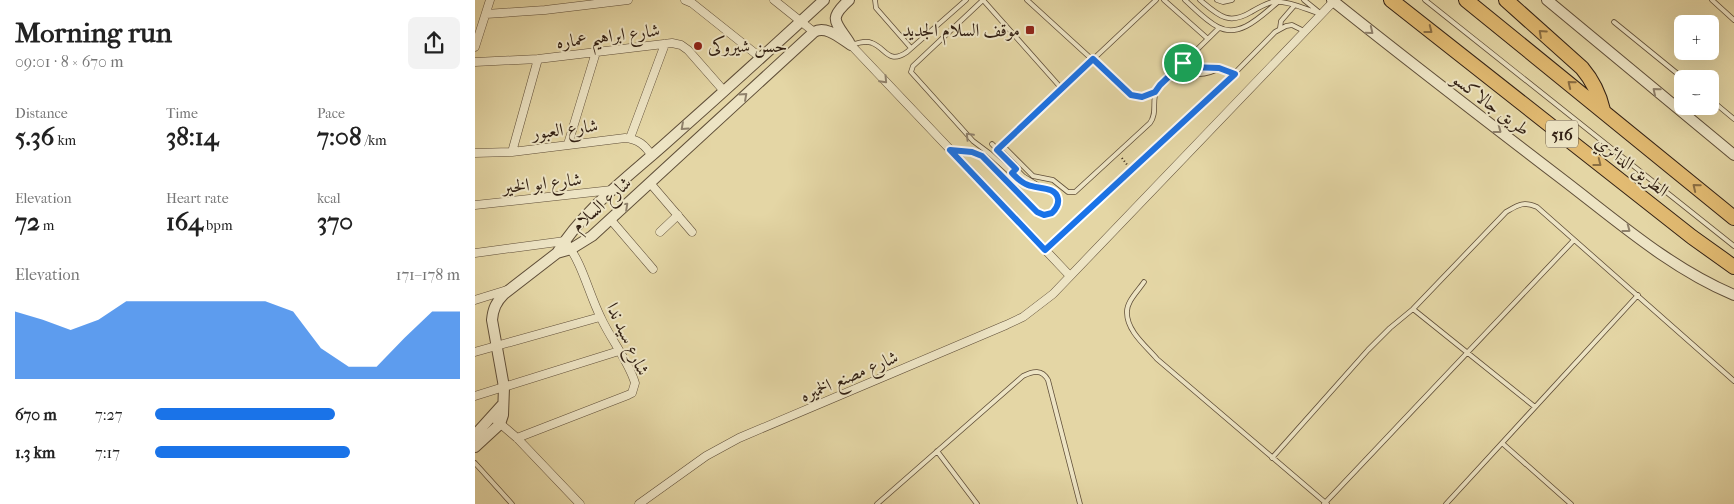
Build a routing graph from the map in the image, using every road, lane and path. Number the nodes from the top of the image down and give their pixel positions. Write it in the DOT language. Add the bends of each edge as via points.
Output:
graph roads {
  1 [pos="489,0"];
  2 [pos="546,0"];
  3 [pos="628,0"];
  4 [pos="685,0"];
  5 [pos="774,0"];
  6 [pos="824,0"];
  7 [pos="849,0"];
  8 [pos="875,0"];
  9 [pos="966,0"];
  10 [pos="983,0"];
  11 [pos="1027,0"];
  12 [pos="1155,0"];
  13 [pos="1164,0"];
  14 [pos="1185,0"];
  15 [pos="1201,0"];
  16 [pos="1217,0"];
  17 [pos="1232,0"];
  18 [pos="1304,0"];
  19 [pos="1391,0"];
  20 [pos="1425,0"];
  21 [pos="1466,0"];
  22 [pos="1506,0"];
  23 [pos="1547,0"];
  24 [pos="1712,0"];
  25 [pos="1271,1"];
  26 [pos="1333,1"];
  27 [pos="1279,2"];
  28 [pos="1294,6"];
  29 [pos="545,10"];
  30 [pos="486,14"];
  31 [pos="1323,15"];
  32 [pos="1734,20"];
  33 [pos="801,21"];
  34 [pos="1614,22"];
  35 [pos="1219,28"];
  36 [pos="1280,28"];
  37 [pos="814,32"];
  38 [pos="1306,32"];
  39 [pos="1208,39"];
  40 [pos="665,44"];
  41 [pos="851,45"];
  42 [pos="475,47"];
  43 [pos="911,48"];
  44 [pos="595,52"];
  45 [pos="761,58"];
  46 [pos="538,59"];
  47 [pos="1093,59"];
  48 [pos="475,62"];
  49 [pos="1183,63"];
  50 [pos="1219,68"];
  51 [pos="1176,70"];
  52 [pos="1674,71"];
  53 [pos="1235,74"];
  54 [pos="1062,89"];
  55 [pos="724,92"];
  56 [pos="1155,92"];
  57 [pos="1719,106"];
  58 [pos="1603,110"];
  59 [pos="1734,119"];
  60 [pos="630,138"];
  61 [pos="568,144"];
  62 [pos="992,144"];
  63 [pos="1002,146"];
  64 [pos="950,150"];
  65 [pos="997,150"];
  66 [pos="512,152"];
  67 [pos="475,153"];
  68 [pos="1117,154"];
  69 [pos="1734,155"];
  70 [pos="652,156"];
  71 [pos="1016,169"];
  72 [pos="1131,170"];
  73 [pos="1012,173"];
  74 [pos="650,183"];
  75 [pos="1043,188"];
  76 [pos="612,190"];
  77 [pos="475,205"];
  78 [pos="677,215"];
  79 [pos="1734,218"];
  80 [pos="611,220"];
  81 [pos="660,232"];
  82 [pos="692,232"];
  83 [pos="1575,240"];
  84 [pos="568,245"];
  85 [pos="1734,246"];
  86 [pos="1045,250"];
  87 [pos="475,253"];
  88 [pos="1734,267"];
  89 [pos="653,269"];
  90 [pos="1070,276"];
  91 [pos="1144,282"];
  92 [pos="512,288"];
  93 [pos="1638,295"];
  94 [pos="1734,295"];
  95 [pos="475,300"];
  96 [pos="1413,309"];
  97 [pos="600,317"];
  98 [pos="496,346"];
  99 [pos="619,351"];
  100 [pos="475,352"];
  101 [pos="1467,353"];
  102 [pos="1734,381"];
  103 [pos="504,387"];
  104 [pos="475,396"];
  105 [pos="1535,407"];
  106 [pos="496,421"];
  107 [pos="475,435"];
  108 [pos="517,438"];
  109 [pos="1502,443"];
  110 [pos="475,447"];
  111 [pos="937,451"];
  112 [pos="1272,458"];
  113 [pos="475,463"];
  114 [pos="512,504"];
  115 [pos="580,504"];
  116 [pos="639,504"];
  117 [pos="877,504"];
  118 [pos="977,504"];
  119 [pos="1080,504"];
  120 [pos="1325,504"];
  121 [pos="1447,504"];
  122 [pos="1571,504"];
  1 -- 30 [label="street"];
  2 -- 29 [label="street"];
  3 -- 29 [label="street"];
  4 -- 45 [label="street"];
  5 -- 33 [label="street"];
  6 -- 33 [label="street, شارع السلام"];
  7 -- 41 [label="street" via="835,18"];
  8 -- 43 [label="lane" via="876,8"];
  9 -- 43 [label="lane"];
  10 -- 54 [label="lane"];
  73 -- 10 [label="lane, one-way" via="973,141 911,72 913,66"];
  11 -- 47 [label="lane"];
  12 -- 47 [label="lane"];
  13 -- 39 [label="lane"];
  14 -- 35 [label="lane"];
  15 -- 25 [label="lane" via="1218,15 1232,19 1245,16"];
  16 -- 17 [label="lane"];
  18 -- 31 [label="lane"];
  19 -- 88 [label="highway, الطريق الدائري / 516, one-way"];
  20 -- 85 [label="lane"];
  58 -- 21 [label="highway, الطريق الدائري / 516, one-way"];
  58 -- 22 [label="highway, one-way" via="1590,77"];
  69 -- 23 [label="street, one-way"];
  24 -- 32 [label="lane"];
  25 -- 27 [label="lane"];
  26 -- 31 [label="street, شارع مصنع الخميره"];
  26 -- 94 [label="street, طريق جالاكسو, one-way" via="1652,248 1694,275"];
  27 -- 28 [label="lane"];
  27 -- 35 [label="lane" via="1243,28 1232,31"];
  28 -- 31 [label="lane"];
  28 -- 36 [label="lane" via="1281,21"];
  29 -- 30 [label="street"];
  30 -- 42 [label="street"];
  31 -- 38 [label="street, شارع مصنع الخميره"];
  33 -- 37 [label="street"];
  33 -- 45 [label="street, شارع السلام"];
  34 -- 52 [label="lane"];
  35 -- 39 [label="lane"];
  36 -- 38 [label="lane" via="1292,25"];
  36 -- 53 [label="lane"];
  37 -- 41 [label="street" via="826,30"];
  74 -- 37 [label="street, شارع السلام, one-way"];
  38 -- 90 [label="street, شارع مصنع الخميره"];
  39 -- 49 [label="lane"];
  40 -- 44 [label="street, شارع ابراهيم عماره"];
  40 -- 55 [label="street, شارع ابراهيم عماره" via="681,45 689,50"];
  40 -- 60 [label="street"];
  41 -- 43 [label="lane" via="869,42 892,57"];
  41 -- 64 [label="street, one-way"];
  44 -- 46 [label="street, شارع ابراهيم عماره"];
  44 -- 61 [label="street"];
  45 -- 55 [label="street, شارع السلام"];
  46 -- 48 [label="street, شارع ابراهيم عماره"];
  46 -- 66 [label="street"];
  47 -- 54 [label="lane"];
  47 -- 56 [label="lane" via="1131,95 1142,97"];
  49 -- 50 [label="lane" via="1192,68"];
  49 -- 51 [label="lane"];
  50 -- 51 [label="lane" via="1204,74"];
  50 -- 53 [label="lane"];
  51 -- 56 [label="lane"];
  53 -- 72 [label="lane"];
  54 -- 63 [label="lane"];
  55 -- 70 [label="street, شارع السلام, one-way"];
  56 -- 68 [label="lane" via="1152,120"];
  57 -- 59 [label="lane"];
  79 -- 58 [label="highway, الطريق الدائري / 516, one-way"];
  60 -- 61 [label="street, شارع العبور"];
  60 -- 70 [label="street" via="647,148"];
  61 -- 66 [label="street, شارع العبور"];
  62 -- 65 [label="lane"];
  63 -- 65 [label="lane"];
  63 -- 68 [label="lane" via="1029,172 1053,180 1070,193 1078,191"];
  64 -- 75 [label="lane" via="982,156 1037,212 1048,215 1057,207 1058,199 1052,190"];
  64 -- 86 [label="street"];
  65 -- 71 [label="lane"];
  66 -- 67 [label="street, شارع العبور"];
  68 -- 72 [label="path"];
  70 -- 76 [label="street, شارع السلام"];
  71 -- 73 [label="lane"];
  71 -- 75 [label="lane"];
  72 -- 86 [label="lane"];
  73 -- 75 [label="lane" via="1029,186"];
  74 -- 78 [label="street"];
  80 -- 74 [label="street, شارع السلام, one-way"];
  76 -- 77 [label="street, شارع ابو الخير"];
  76 -- 84 [label="street, شارع السلام"];
  78 -- 81 [label="street"];
  78 -- 82 [label="street"];
  80 -- 84 [label="street, شارع السلام" via="593,236"];
  80 -- 89 [label="street"];
  83 -- 93 [label="lane"];
  83 -- 96 [label="lane" via="1537,206 1528,203 1518,205 1506,212"];
  83 -- 101 [label="lane"];
  84 -- 87 [label="street"];
  84 -- 92 [label="street, شارع السلام"];
  84 -- 97 [label="street, شارع سيد ندا" via="583,271"];
  86 -- 90 [label="street"];
  90 -- 116 [label="street, شارع مصنع الخميره" via="1046,300 1023,316 739,438 706,456"];
  91 -- 112 [label="lane" via="1126,312 1129,325 1157,358"];
  92 -- 95 [label="street"];
  92 -- 98 [label="street, شارع السلام" via="497,301 493,310"];
  93 -- 102 [label="lane"];
  93 -- 105 [label="lane"];
  96 -- 101 [label="lane"];
  96 -- 112 [label="lane" via="1368,350"];
  97 -- 98 [label="street"];
  97 -- 99 [label="street, شارع سيد ندا"];
  98 -- 100 [label="street"];
  98 -- 103 [label="street, شارع السلام"];
  99 -- 103 [label="street"];
  99 -- 108 [label="street, شارع سيد ندا" via="635,383 632,393"];
  101 -- 105 [label="lane"];
  101 -- 120 [label="lane"];
  103 -- 104 [label="street"];
  103 -- 106 [label="street, شارع السلام" via="503,415"];
  105 -- 109 [label="lane"];
  106 -- 107 [label="street"];
  106 -- 108 [label="street"];
  106 -- 110 [label="street"];
  108 -- 115 [label="street"];
  109 -- 121 [label="lane"];
  109 -- 122 [label="lane"];
  111 -- 117 [label="lane"];
  111 -- 118 [label="lane"];
  111 -- 119 [label="lane" via="1023,376 1037,371 1048,380"];
  112 -- 120 [label="lane"];
  113 -- 114 [label="lane"];
}
